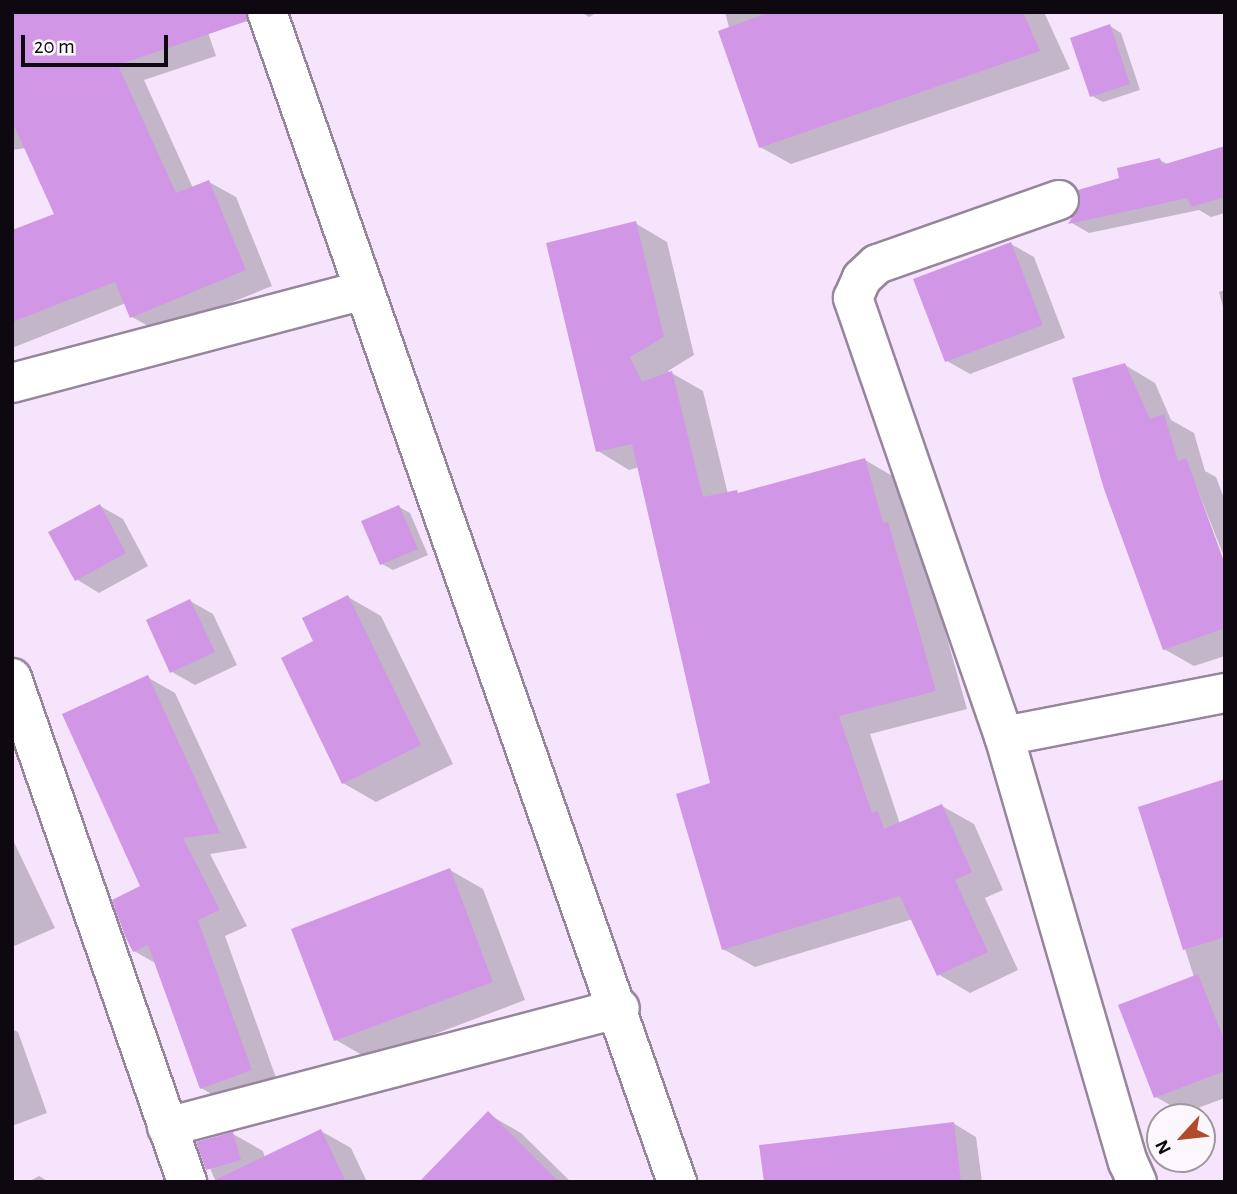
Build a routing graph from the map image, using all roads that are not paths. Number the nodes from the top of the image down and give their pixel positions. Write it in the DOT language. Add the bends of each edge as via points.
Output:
graph roads {
  1 [pos="267,12"];
  2 [pos="1059,200"];
  3 [pos="363,290"];
  4 [pos="12,383"];
  5 [pos="12,678"];
  6 [pos="1225,693"];
  7 [pos="1004,736"];
  8 [pos="620,1008"];
  9 [pos="167,1127"];
  10 [pos="187,1182"];
  11 [pos="677,1182"];
  12 [pos="1137,1182"];
  1 -- 3 [label="street"];
  2 -- 7 [label="street" via="877,264 862,278 853,298"];
  3 -- 4 [label="street"];
  3 -- 8 [label="street"];
  5 -- 9 [label="street"];
  6 -- 7 [label="street"];
  7 -- 12 [label="street"];
  8 -- 9 [label="street"];
  8 -- 11 [label="street"];
  9 -- 10 [label="street"];
}
